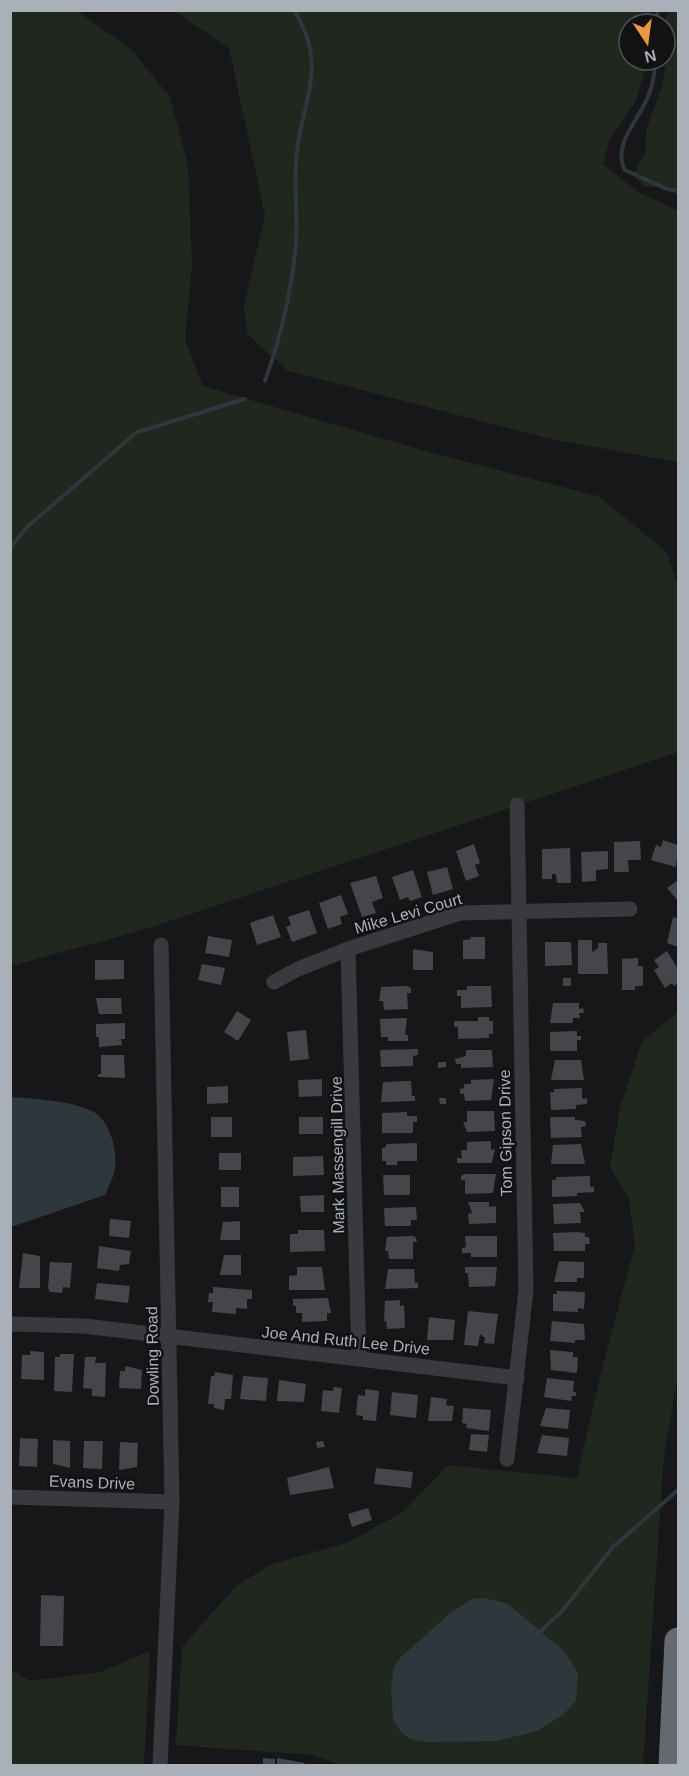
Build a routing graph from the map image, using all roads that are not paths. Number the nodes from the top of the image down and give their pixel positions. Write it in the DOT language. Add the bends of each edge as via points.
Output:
graph roads {
  1 [pos="517,805"];
  2 [pos="630,909"];
  3 [pos="519,910"];
  4 [pos="161,945"];
  5 [pos="348,950"];
  6 [pos="274,982"];
  7 [pos="10,1324"];
  8 [pos="170,1338"];
  9 [pos="359,1359"];
  10 [pos="517,1378"];
  11 [pos="507,1459"];
  12 [pos="10,1497"];
  13 [pos="172,1502"];
  14 [pos="678,1641"];
  15 [pos="160,1766"];
  16 [pos="672,1766"];
  1 -- 3 [label="street, Tom Gipson Drive"];
  2 -- 3 [label="street, Mike Levi Court"];
  3 -- 5 [label="street, Mike Levi Court" via="460,914"];
  3 -- 10 [label="street, Tom Gipson Drive" via="526,1290"];
  4 -- 8 [label="street, Dowling Road"];
  5 -- 6 [label="street, Mike Levi Court"];
  5 -- 9 [label="street, Mark Massengill Drive"];
  7 -- 8 [label="street, Joe And Ruth Lee Drive" via="84,1326"];
  8 -- 9 [label="street, Joe And Ruth Lee Drive"];
  8 -- 13 [label="street, Dowling Road"];
  9 -- 10 [label="street, Joe And Ruth Lee Drive"];
  10 -- 11 [label="street, Tom Gipson Drive"];
  12 -- 13 [label="street, Evans Drive"];
  13 -- 15 [label="street, Dowling Road"];
  14 -- 16 [label="highway"];
}
